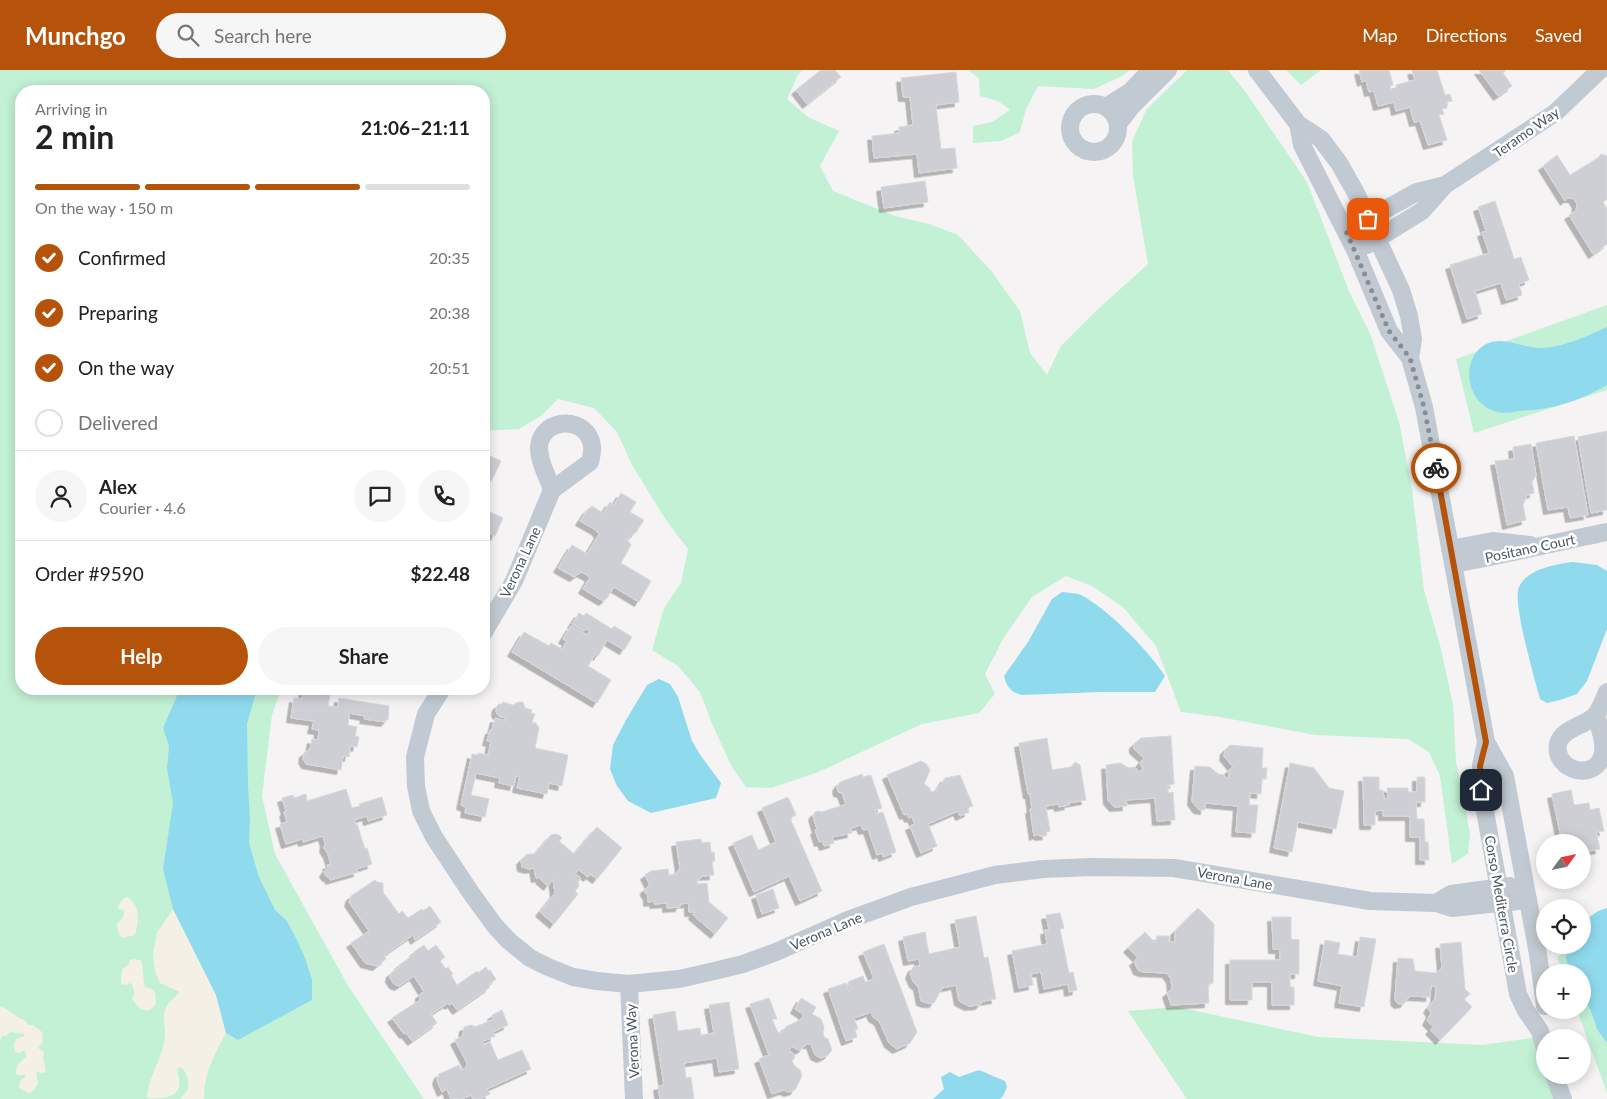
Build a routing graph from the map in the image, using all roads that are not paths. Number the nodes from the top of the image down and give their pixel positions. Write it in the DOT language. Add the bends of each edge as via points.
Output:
graph roads {
  1 [pos="1151,70"];
  2 [pos="1168,70"];
  3 [pos="1258,70"];
  4 [pos="1600,70"];
  5 [pos="1106,107"];
  6 [pos="1118,124"];
  7 [pos="1298,124"];
  8 [pos="1445,185"];
  9 [pos="1368,219"];
  10 [pos="1346,231"];
  11 [pos="1377,239"];
  12 [pos="1356,252"];
  13 [pos="1410,358"];
  14 [pos="552,490"];
  15 [pos="1607,532"];
  16 [pos="1452,556"];
  17 [pos="490,622"];
  18 [pos="1607,692"];
  19 [pos="438,695"];
  20 [pos="1596,715"];
  21 [pos="1486,742"];
  22 [pos="1526,892"];
  23 [pos="1500,895"];
  24 [pos="1539,964"];
  25 [pos="629,984"];
  26 [pos="1539,1029"];
  27 [pos="1557,1084"];
  28 [pos="634,1099"];
  29 [pos="1563,1099"];
  1 -- 5 [label="street" via="1130,92"];
  2 -- 6 [label="street"];
  3 -- 7 [label="street, Corso Mediterra Circle"];
  4 -- 8 [label="street, Teramo Way" via="1555,113"];
  5 -- 6 [label="street"];
  5 -- 6 [label="street" via="1090,104 1077,110 1070,125 1075,143 1090,152 1106,149 1117,137"];
  7 -- 9 [label="street, Corso Mediterra Circle" via="1321,139 1339,163"];
  7 -- 10 [label="street, Corso Mediterra Circle" via="1302,144"];
  8 -- 9 [label="street, Teramo Way" via="1417,192"];
  8 -- 11 [label="street, Teramo Way" via="1422,211"];
  9 -- 10 [label="street, Teramo Way"];
  9 -- 11 [label="street, Corso Mediterra Circle"];
  10 -- 12 [label="street, Corso Mediterra Circle"];
  11 -- 12 [label="street, Teramo Way"];
  11 -- 13 [label="street, Corso Mediterra Circle" via="1409,316 1413,339"];
  12 -- 13 [label="street, Corso Mediterra Circle" via="1389,331"];
  13 -- 16 [label="street, Corso Mediterra Circle" via="1424,407"];
  14 -- 17 [label="street, Verona Lane" via="514,581"];
  15 -- 16 [label="street, Positano Court" via="1509,554"];
  16 -- 21 [label="street, Corso Mediterra Circle"];
  18 -- 20 [label="street"];
  19 -- 25 [label="street, Verona Lane" via="426,714 414,757 421,811 434,837 495,926 530,958 573,977"];
  21 -- 22 [label="street, Corso Mediterra Circle" via="1505,776"];
  21 -- 23 [label="street, Corso Mediterra Circle" via="1480,766 1481,790"];
  22 -- 23 [label="street, Verona Lane"];
  22 -- 24 [label="street, Corso Mediterra Circle"];
  23 -- 25 [label="street, Verona Lane" via="1452,908 1436,903 1370,901 1174,868 1043,869 996,875 911,897 744,964 679,979"];
  23 -- 26 [label="street, Corso Mediterra Circle" via="1518,994"];
  25 -- 28 [label="street, Verona Way"];
  27 -- 29 [label="street"];
}
